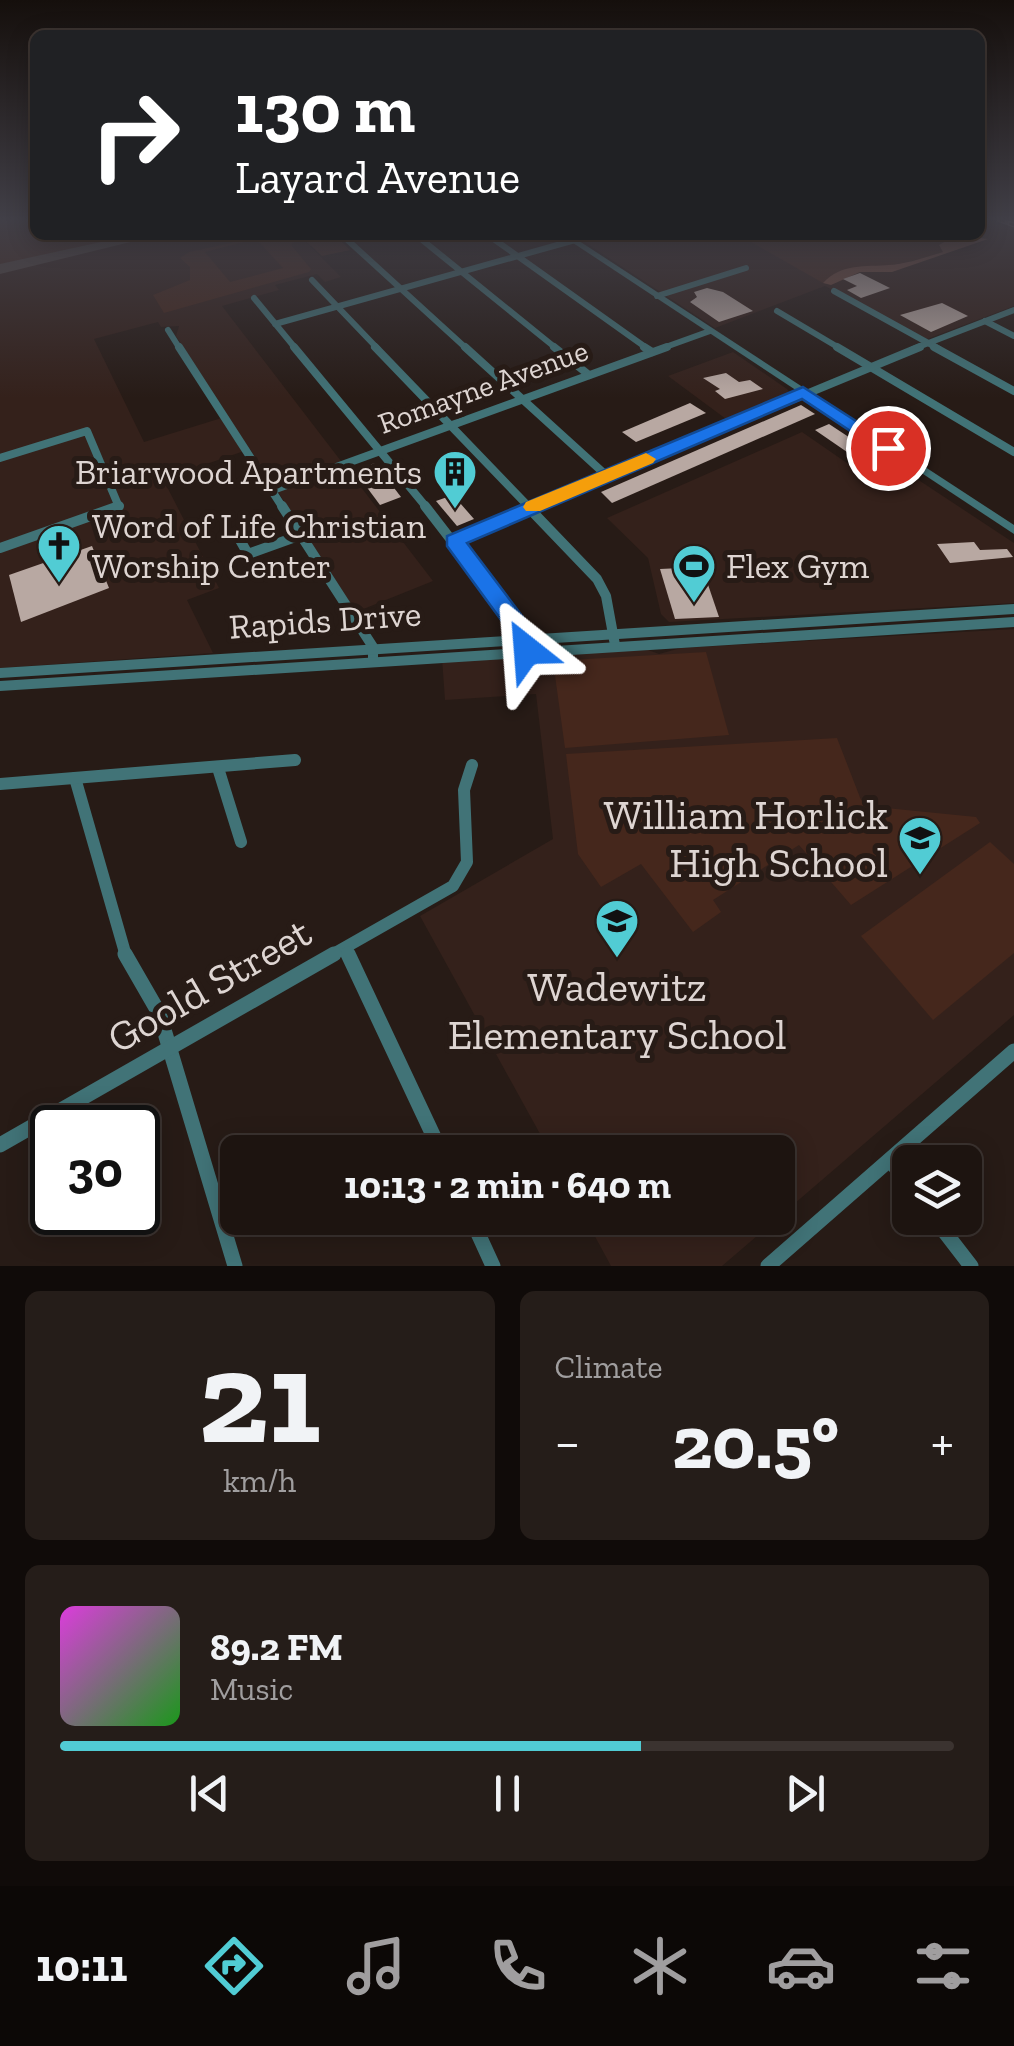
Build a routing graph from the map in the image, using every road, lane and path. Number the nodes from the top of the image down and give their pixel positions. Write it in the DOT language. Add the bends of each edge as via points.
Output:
graph roads {
  1 [pos="392,279"];
  2 [pos="435,279"];
  3 [pos="471,279"];
  4 [pos="550,279"];
  5 [pos="632,279"];
  6 [pos="711,279"];
  7 [pos="312,280"];
  8 [pos="402,288"];
  9 [pos="834,291"];
  10 [pos="658,296"];
  11 [pos="254,298"];
  12 [pos="338,306"];
  13 [pos="1014,310"];
  14 [pos="777,311"];
  15 [pos="985,322"];
  16 [pos="275,324"];
  17 [pos="168,330"];
  18 [pos="710,331"];
  19 [pos="1014,336"];
  20 [pos="926,343"];
  21 [pos="652,352"];
  22 [pos="870,366"];
  23 [pos="590,375"];
  24 [pos="1014,390"];
  25 [pos="803,392"];
  26 [pos="523,399"];
  27 [pos="451,425"];
  28 [pos="380,451"];
  29 [pos="1014,452"];
  30 [pos="0,458"];
  31 [pos="607,476"];
  32 [pos="273,490"];
  33 [pos="530,508"];
  34 [pos="1014,530"];
  35 [pos="236,533"];
  36 [pos="301,535"];
  37 [pos="454,541"];
  38 [pos="0,548"];
  39 [pos="1014,609"];
  40 [pos="1014,622"];
  41 [pos="614,639"];
  42 [pos="527,643"];
  43 [pos="373,653"];
  44 [pos="3,679"];
  45 [pos="295,760"];
  46 [pos="472,765"];
  47 [pos="218,768"];
  48 [pos="75,778"];
  49 [pos="0,784"];
  50 [pos="241,842"];
  51 [pos="346,948"];
  52 [pos="170,1048"];
  53 [pos="1013,1053"];
  54 [pos="432,1135"];
  55 [pos="0,1145"];
  56 [pos="890,1160"];
  57 [pos="892,1163"];
  58 [pos="479,1235"];
  59 [pos="947,1235"];
  60 [pos="235,1266"];
  61 [pos="494,1266"];
  62 [pos="768,1266"];
  63 [pos="972,1266"];
  1 -- 8 [label="street"];
  2 -- 8 [label="street"];
  3 -- 23 [label="street"];
  4 -- 21 [label="street"];
  5 -- 10 [label="street"];
  6 -- 10 [label="street"];
  7 -- 12 [label="street"];
  8 -- 12 [label="street"];
  8 -- 26 [label="street"];
  9 -- 20 [label="street"];
  10 -- 18 [label="street"];
  11 -- 16 [label="street"];
  12 -- 16 [label="street"];
  12 -- 27 [label="street"];
  13 -- 15 [label="street"];
  14 -- 22 [label="street"];
  15 -- 19 [label="street"];
  15 -- 20 [label="street"];
  16 -- 28 [label="street"];
  17 -- 32 [label="street"];
  18 -- 21 [label="street, Romayne Avenue"];
  18 -- 25 [label="street"];
  20 -- 22 [label="street"];
  20 -- 24 [label="street"];
  21 -- 23 [label="street, Romayne Avenue"];
  22 -- 25 [label="street"];
  22 -- 29 [label="street"];
  23 -- 26 [label="street, Romayne Avenue"];
  25 -- 31 [label="street"];
  25 -- 34 [label="street"];
  26 -- 27 [label="street, Romayne Avenue"];
  26 -- 31 [label="street"];
  27 -- 28 [label="street, Romayne Avenue"];
  27 -- 33 [label="street"];
  28 -- 32 [label="street, Romayne Avenue"];
  28 -- 37 [label="street"];
  30 -- 38 [label="street" via="87,431 119,507"];
  31 -- 33 [label="street"];
  32 -- 36 [label="street"];
  33 -- 37 [label="street"];
  33 -- 41 [label="street" via="600,585"];
  35 -- 36 [label="street" via="248,554"];
  36 -- 43 [label="street"];
  37 -- 42 [label="street"];
  39 -- 41 [label="street, Rapids Drive"];
  40 -- 41 [label="street, Rapids Drive"];
  41 -- 42 [label="street, Rapids Drive"];
  42 -- 43 [label="street, Rapids Drive"];
  43 -- 44 [label="street, Rapids Drive"];
  45 -- 47 [label="street"];
  46 -- 51 [label="street, Goold Street" via="464,790 467,862 454,886"];
  47 -- 48 [label="street"];
  47 -- 50 [label="street"];
  48 -- 49 [label="street"];
  48 -- 52 [label="street" via="128,963 159,1013"];
  51 -- 52 [label="street, Goold Street"];
  51 -- 54 [label="street"];
  52 -- 55 [label="street, Goold Street"];
  52 -- 60 [label="street"];
  53 -- 56 [label="street"];
  56 -- 57 [label="street"];
  56 -- 62 [label="street"];
  58 -- 61 [label="street"];
  59 -- 63 [label="street"];
}
